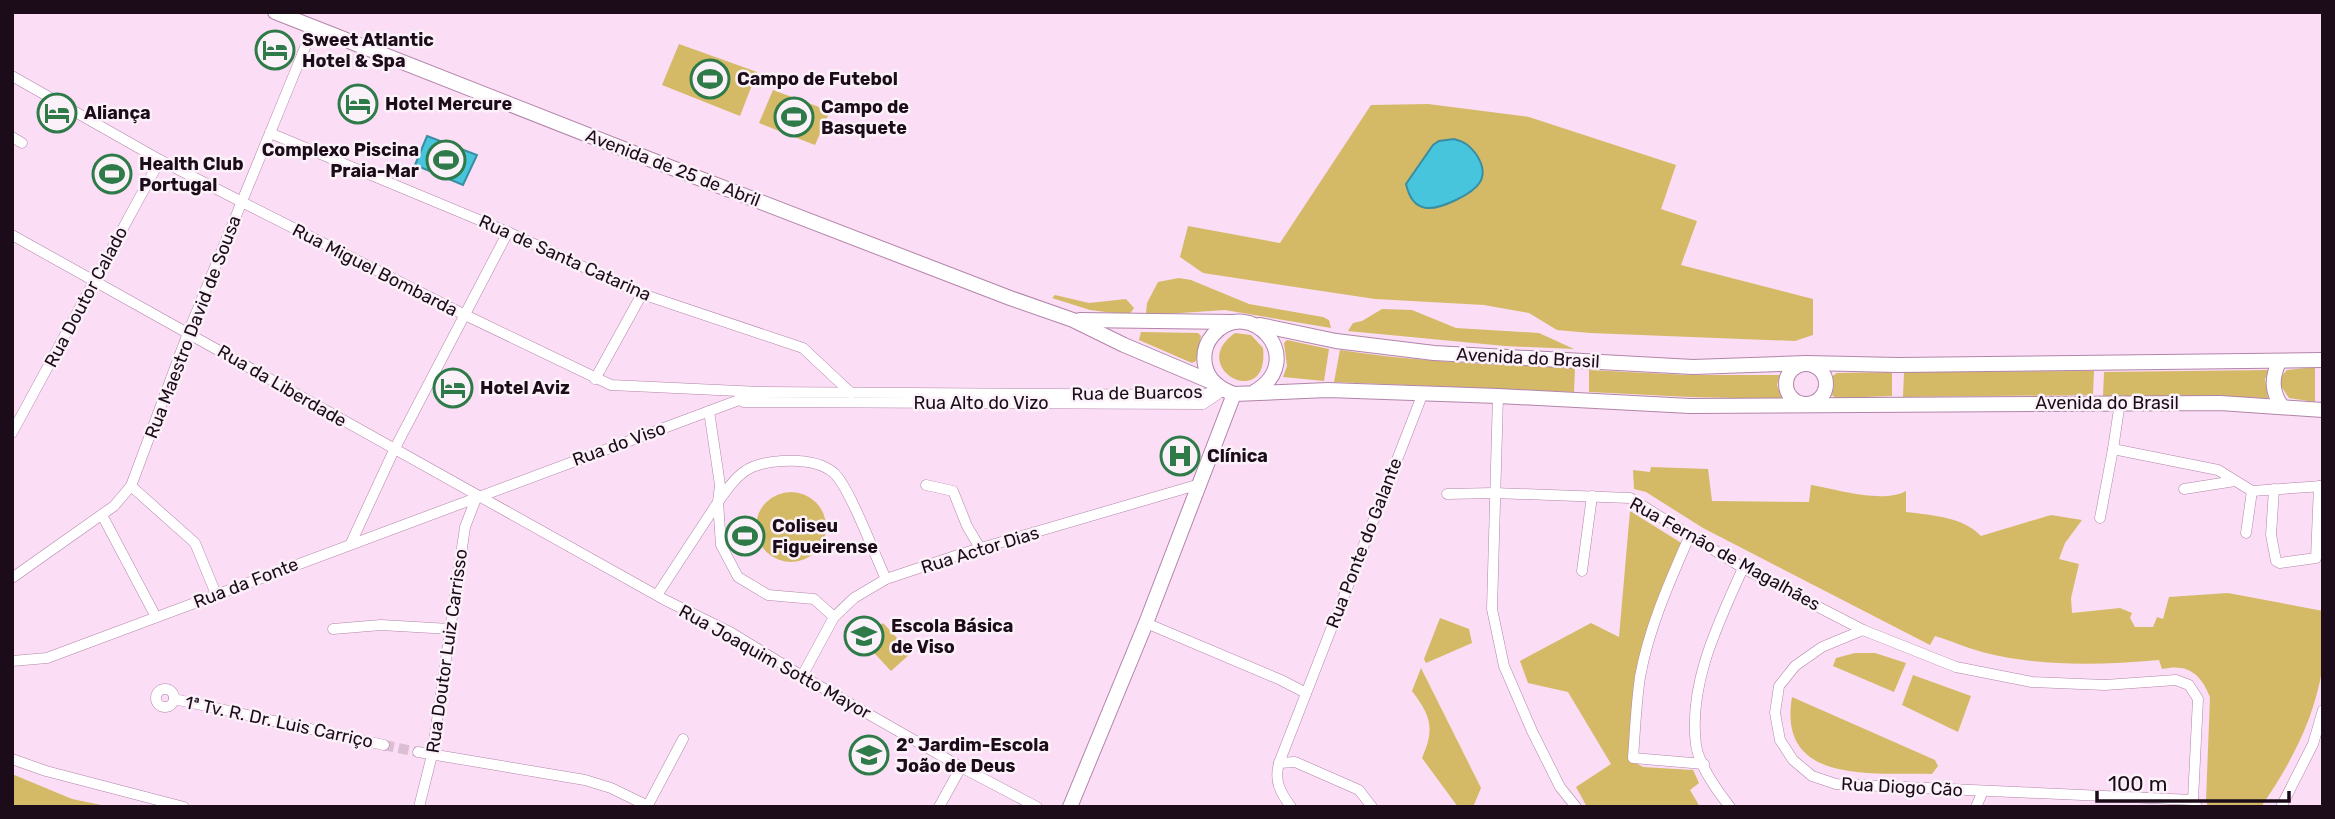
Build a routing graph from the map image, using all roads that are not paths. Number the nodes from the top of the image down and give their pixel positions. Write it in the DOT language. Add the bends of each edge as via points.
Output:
graph roads {
  1 [pos="275,12"];
  2 [pos="313,28"];
  3 [pos="12,76"];
  4 [pos="270,133"];
  5 [pos="160,160"];
  6 [pos="242,202"];
  7 [pos="508,232"];
  8 [pos="12,235"];
  9 [pos="95,281"];
  10 [pos="642,294"];
  11 [pos="463,314"];
  12 [pos="1073,320"];
  13 [pos="1237,322"];
  14 [pos="1252,324"];
  15 [pos="188,333"];
  16 [pos="2323,360"];
  17 [pos="2280,362"];
  18 [pos="1806,363"];
  19 [pos="595,379"];
  20 [pos="1223,389"];
  21 [pos="760,392"];
  22 [pos="1254,392"];
  23 [pos="851,393"];
  24 [pos="1423,393"];
  25 [pos="1498,396"];
  26 [pos="735,401"];
  27 [pos="2120,402"];
  28 [pos="1806,405"];
  29 [pos="2282,407"];
  30 [pos="2323,410"];
  31 [pos="709,411"];
  32 [pos="12,433"];
  33 [pos="2113,449"];
  34 [pos="394,450"];
  35 [pos="2235,481"];
  36 [pos="1200,484"];
  37 [pos="926,485"];
  38 [pos="131,486"];
  39 [pos="2321,486"];
  40 [pos="2184,489"];
  41 [pos="2274,489"];
  42 [pos="2252,491"];
  43 [pos="1494,493"];
  44 [pos="1447,494"];
  45 [pos="477,496"];
  46 [pos="1592,496"];
  47 [pos="718,502"];
  48 [pos="102,515"];
  49 [pos="2100,518"];
  50 [pos="2246,533"];
  51 [pos="1690,535"];
  52 [pos="351,543"];
  53 [pos="981,548"];
  54 [pos="1743,568"];
  55 [pos="1582,571"];
  56 [pos="12,578"];
  57 [pos="886,579"];
  58 [pos="216,594"];
  59 [pos="657,595"];
  60 [pos="156,617"];
  61 [pos="834,617"];
  62 [pos="1146,623"];
  63 [pos="332,629"];
  64 [pos="450,629"];
  65 [pos="1863,630"];
  66 [pos="12,661"];
  67 [pos="802,676"];
  68 [pos="1306,694"];
  69 [pos="174,699"];
  70 [pos="2323,710"];
  71 [pos="682,739"];
  72 [pos="384,745"];
  73 [pos="418,752"];
  74 [pos="432,755"];
  75 [pos="12,759"];
  76 [pos="1279,763"];
  77 [pos="1704,764"];
  78 [pos="961,767"];
  79 [pos="1983,791"];
  80 [pos="2195,803"];
  81 [pos="648,806"];
  82 [pos="184,807"];
  83 [pos="419,807"];
  84 [pos="939,807"];
  85 [pos="1037,807"];
  86 [pos="1070,807"];
  87 [pos="1291,807"];
  88 [pos="1372,807"];
  89 [pos="1576,807"];
  90 [pos="1730,807"];
  91 [pos="1976,807"];
  92 [pos="2281,807"];
  1 -- 2 [label="main road, Avenida de 25 de Abril"];
  2 -- 4 [label="street, Rua Maestro David de Sousa"];
  2 -- 12 [label="main road, Avenida de 25 de Abril"];
  3 -- 5 [label="street, Rua Miguel Bombarda"];
  4 -- 6 [label="street, Rua Maestro David de Sousa"];
  4 -- 7 [label="street, Rua de Santa Catarina"];
  5 -- 6 [label="street, Rua Miguel Bombarda"];
  5 -- 9 [label="street, Rua Doutor Calado"];
  6 -- 11 [label="street, Rua Miguel Bombarda"];
  6 -- 15 [label="street, Rua Maestro David de Sousa"];
  7 -- 10 [label="street, Rua de Santa Catarina"];
  7 -- 11 [label="street"];
  8 -- 9 [label="street, Rua da Liberdade"];
  9 -- 15 [label="street, Rua da Liberdade"];
  9 -- 32 [label="street, Rua Doutor Calado"];
  10 -- 19 [label="street"];
  10 -- 23 [label="street, Rua de Santa Catarina" via="803,348"];
  11 -- 19 [label="street, Rua Miguel Bombarda"];
  11 -- 34 [label="street"];
  12 -- 13 [label="main road"];
  12 -- 20 [label="main road"];
  13 -- 14 [label="main road"];
  13 -- 20 [label="main road" via="1216,332 1205,352 1204,363"];
  14 -- 18 [label="main road, Avenida do Brasil" via="1336,341 1434,353 1693,367"];
  14 -- 22 [label="main road" via="1270,336 1277,357 1271,378"];
  15 -- 34 [label="street, Rua da Liberdade"];
  15 -- 38 [label="street, Rua Maestro David de Sousa"];
  16 -- 17 [label="main road, Avenida do Brasil"];
  17 -- 18 [label="main road, Avenida do Brasil"];
  17 -- 29 [label="main road" via="2273,384"];
  18 -- 28 [label="main road" via="1821,370 1826,383 1822,396"];
  18 -- 28 [label="main road" via="1790,370 1785,387 1795,402"];
  19 -- 21 [label="street, Rua Miguel Bombarda" via="611,385"];
  20 -- 22 [label="main road"];
  20 -- 23 [label="street, Rua de Buarcos" via="1203,395"];
  20 -- 26 [label="street, Rua Alto do Vizo" via="1203,404"];
  20 -- 36 [label="main road"];
  21 -- 23 [label="street, Rua de Buarcos"];
  21 -- 26 [label="street, Rua do Viso"];
  22 -- 24 [label="main road, Avenida do Brasil"];
  24 -- 25 [label="main road, Avenida do Brasil"];
  24 -- 68 [label="street, Rua Ponte do Galante"];
  25 -- 28 [label="main road, Avenida do Brasil" via="1690,406"];
  25 -- 43 [label="street"];
  26 -- 31 [label="street, Rua do Viso"];
  27 -- 28 [label="main road, Avenida do Brasil"];
  27 -- 29 [label="main road, Avenida do Brasil"];
  27 -- 33 [label="street"];
  29 -- 30 [label="main road, Avenida do Brasil"];
  31 -- 45 [label="street, Rua do Viso"];
  31 -- 47 [label="street" via="720,485"];
  33 -- 35 [label="street" via="2218,470"];
  33 -- 49 [label="street"];
  34 -- 45 [label="street, Rua da Liberdade"];
  34 -- 52 [label="street"];
  35 -- 40 [label="street"];
  35 -- 42 [label="street"];
  36 -- 53 [label="street, Rua Actor Dias"];
  36 -- 62 [label="main road"];
  37 -- 53 [label="street" via="953,491"];
  38 -- 48 [label="street, Rua Maestro David de Sousa"];
  38 -- 58 [label="street" via="195,543"];
  39 -- 41 [label="street"];
  39 -- 41 [label="street" via="2316,558 2280,563 2271,535"];
  41 -- 42 [label="street"];
  42 -- 50 [label="street"];
  43 -- 44 [label="street, Rua Fernão de Magalhães"];
  43 -- 46 [label="street, Rua Fernão de Magalhães"];
  43 -- 89 [label="street" via="1492,609 1504,666 1552,772"];
  45 -- 52 [label="street, Rua da Fonte"];
  45 -- 59 [label="street, Rua Joaquim Sotto Mayor"];
  45 -- 64 [label="street, Rua Doutor Luiz Carrisso" via="465,527"];
  46 -- 51 [label="street, Rua Fernão de Magalhães" via="1630,498"];
  46 -- 55 [label="street"];
  47 -- 57 [label="street" via="752,465 808,461 833,472"];
  47 -- 59 [label="street"];
  47 -- 61 [label="street" via="721,545 738,577 768,595 814,599"];
  48 -- 56 [label="street, Rua Maestro David de Sousa"];
  48 -- 60 [label="street"];
  51 -- 54 [label="street, Rua Fernão de Magalhães"];
  51 -- 77 [label="street" via="1649,640 1640,677 1633,758"];
  52 -- 58 [label="street, Rua da Fonte"];
  53 -- 57 [label="street, Rua Actor Dias"];
  54 -- 65 [label="street, Rua Fernão de Magalhães"];
  54 -- 77 [label="street" via="1709,645 1697,695 1696,747"];
  57 -- 61 [label="street, Rua Actor Dias" via="854,598"];
  58 -- 60 [label="street, Rua da Fonte"];
  59 -- 67 [label="street, Rua Joaquim Sotto Mayor"];
  60 -- 66 [label="street, Rua da Fonte" via="47,658"];
  61 -- 67 [label="street, Rua Actor Dias"];
  62 -- 68 [label="street"];
  62 -- 86 [label="main road"];
  63 -- 64 [label="street" via="381,625"];
  64 -- 74 [label="street, Rua Doutor Luiz Carrisso"];
  65 -- 79 [label="street, Rua Diogo Cão" via="1822,648 1795,666 1779,686 1775,713 1780,740 1793,760 1812,776 1836,784"];
  65 -- 80 [label="street, Rua Fernão de Magalhães" via="1956,667 2032,682 2105,685 2176,680 2189,685 2198,699"];
  67 -- 78 [label="street, Rua Joaquim Sotto Mayor"];
  68 -- 76 [label="street, Rua Ponte do Galante"];
  69 -- 72 [label="street, 1ª Tv. R. Dr. Luis Carriço"];
  70 -- 92 [label="street" via="2313,744"];
  71 -- 81 [label="street"];
  73 -- 74 [label="street"];
  74 -- 81 [label="street" via="585,780"];
  74 -- 83 [label="street, Rua Doutor Luiz Carrisso"];
  75 -- 82 [label="street"];
  76 -- 87 [label="street" via="1280,792"];
  76 -- 88 [label="street" via="1295,762 1359,790"];
  77 -- 90 [label="street"];
  78 -- 84 [label="street"];
  78 -- 85 [label="street, Rua Joaquim Sotto Mayor"];
  79 -- 80 [label="street, Rua Diogo Cão"];
  79 -- 91 [label="street"];
}
